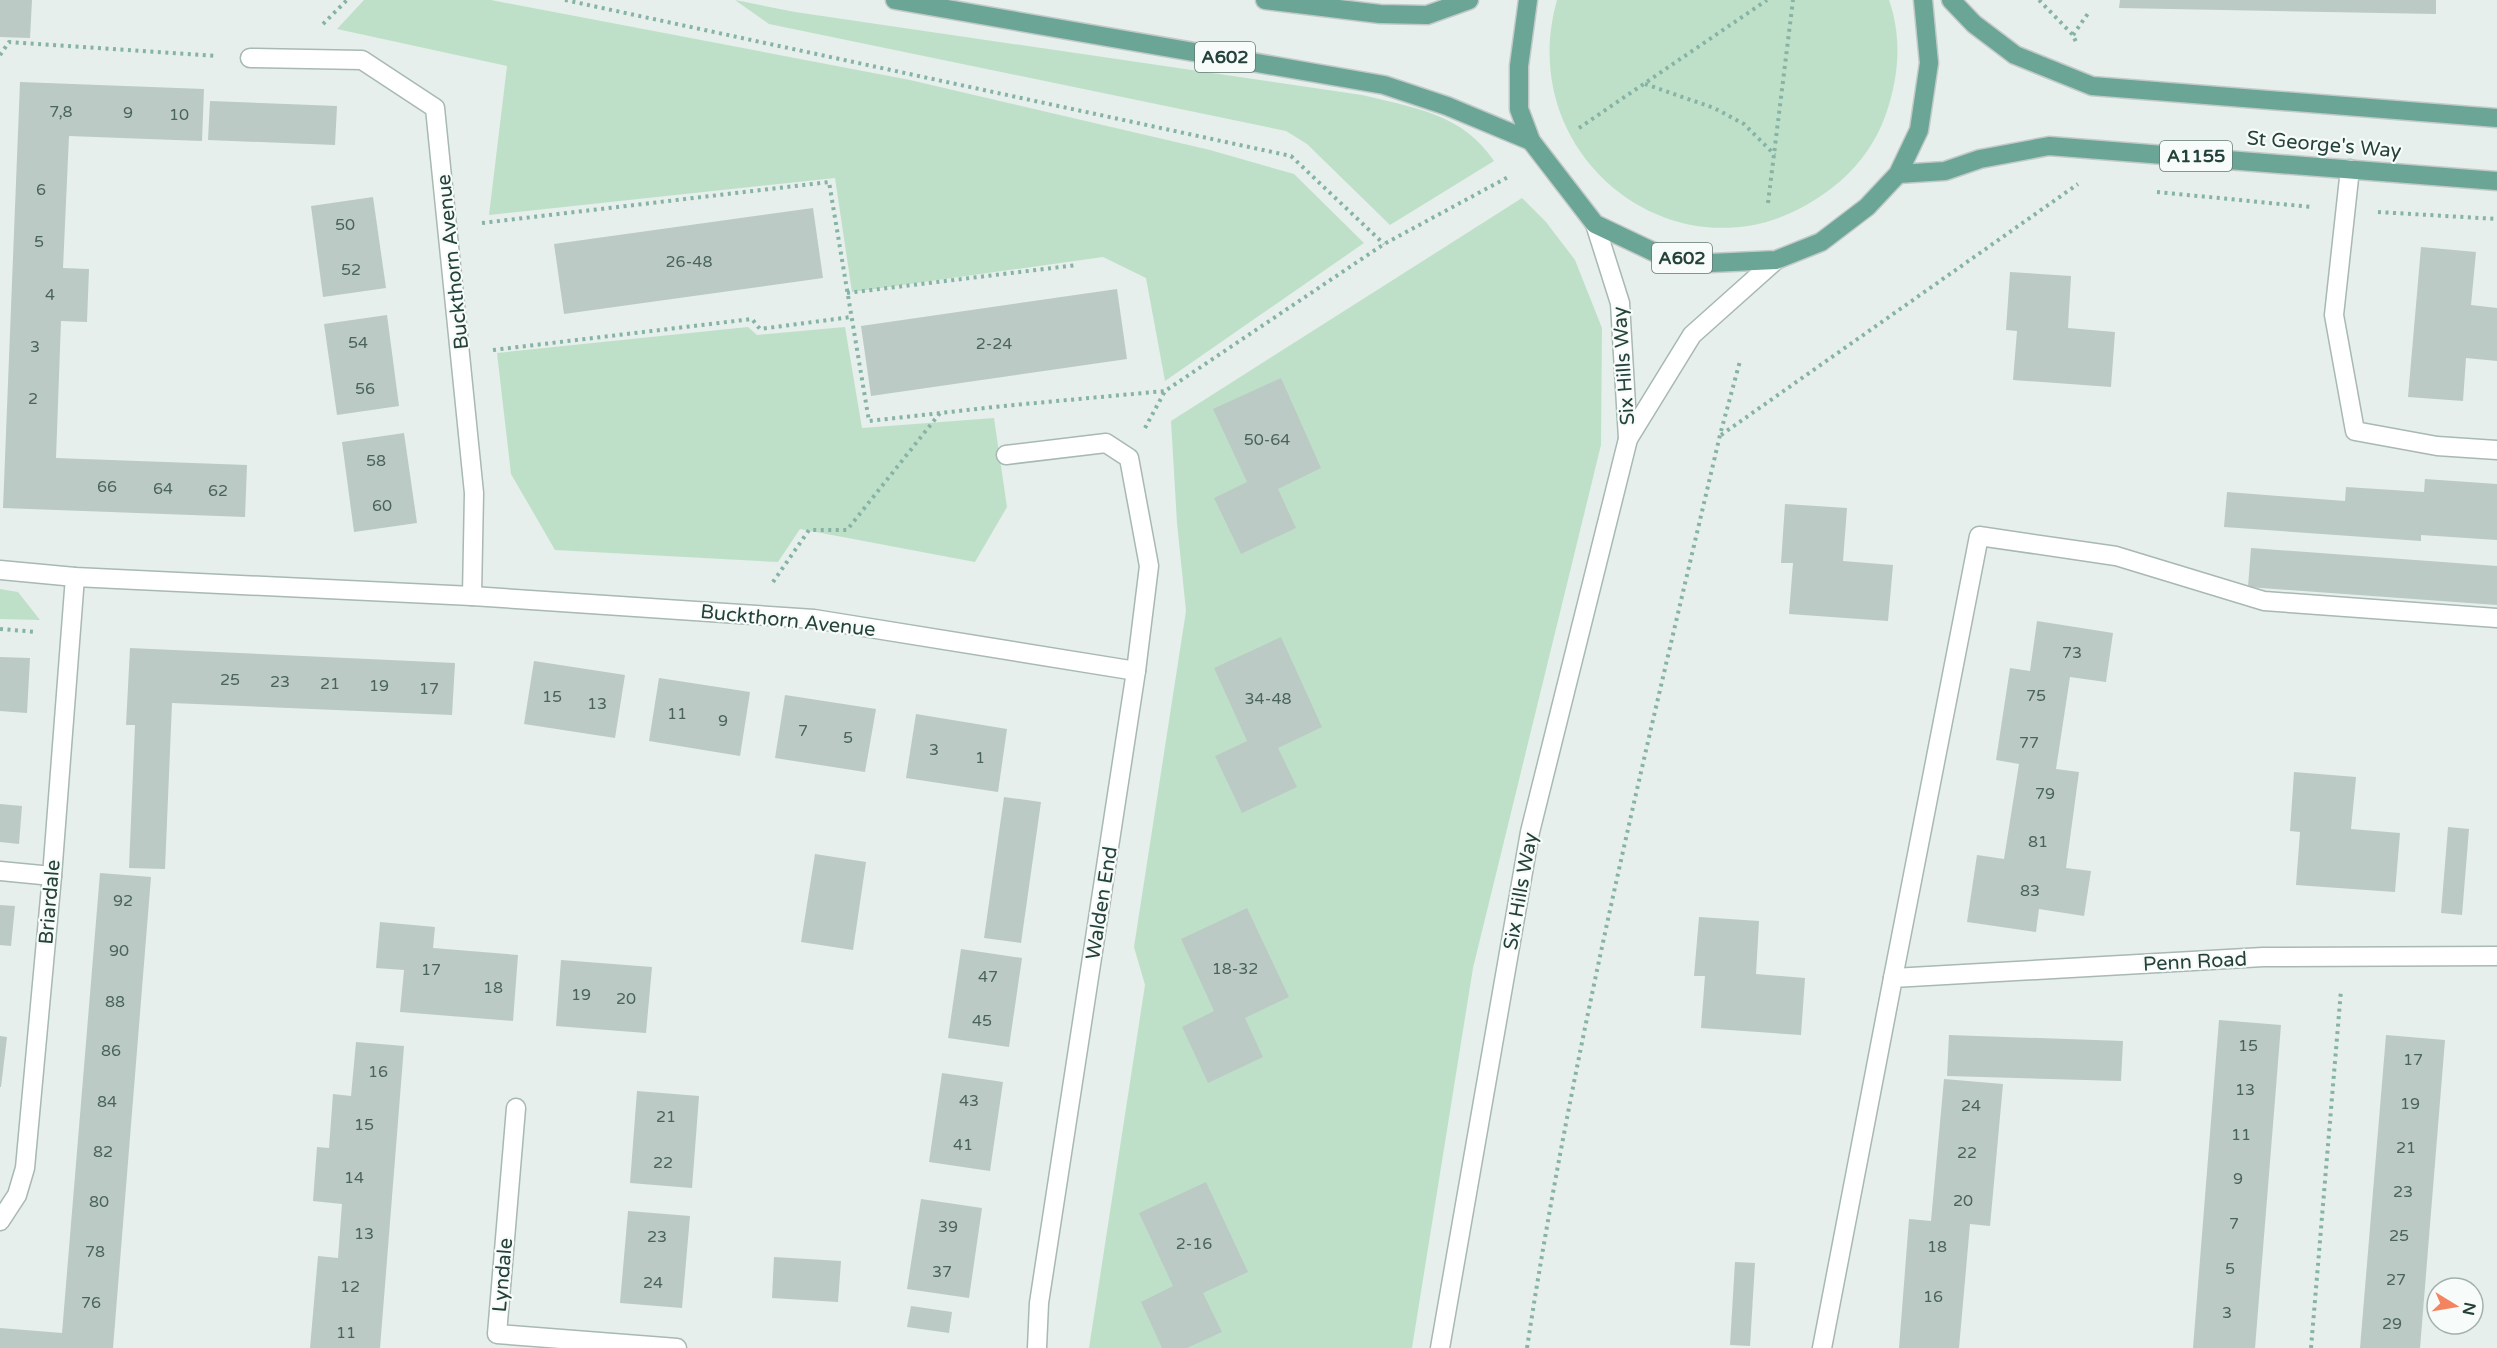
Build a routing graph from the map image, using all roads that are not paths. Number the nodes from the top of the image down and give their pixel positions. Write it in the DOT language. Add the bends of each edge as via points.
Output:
graph roads {
  1 [pos="895,0"];
  2 [pos="1265,0"];
  3 [pos="1469,0"];
  4 [pos="1528,0"];
  5 [pos="1923,0"];
  6 [pos="1951,0"];
  7 [pos="250,58"];
  8 [pos="2497,118"];
  9 [pos="1531,141"];
  10 [pos="2350,169"];
  11 [pos="1898,174"];
  12 [pos="2497,181"];
  13 [pos="1595,224"];
  14 [pos="1776,260"];
  15 [pos="1628,440"];
  16 [pos="2497,450"];
  17 [pos="1006,454"];
  18 [pos="0,570"];
  19 [pos="75,577"];
  20 [pos="472,596"];
  21 [pos="2497,618"];
  22 [pos="1136,671"];
  23 [pos="0,871"];
  24 [pos="52,876"];
  25 [pos="2497,956"];
  26 [pos="1893,978"];
  27 [pos="516,1108"];
  28 [pos="0,1221"];
  29 [pos="677,1348"];
  30 [pos="1037,1348"];
  31 [pos="1440,1348"];
  32 [pos="1822,1348"];
  1 -- 9 [label="main road, A602" via="1384,85"];
  2 -- 3 [label="main road" via="1380,14 1427,15"];
  4 -- 9 [label="main road, A602" via="1519,66 1519,109"];
  5 -- 11 [label="main road, A602" via="1929,63 1919,130"];
  6 -- 8 [label="main road, St George's Way" via="1974,24 2015,54 2092,86"];
  7 -- 20 [label="street, Buckthorn Avenue" via="362,60 435,108 474,493"];
  9 -- 13 [label="main road, A602"];
  10 -- 11 [label="main road, St George's Way / A1155" via="2049,146 1980,159 1945,171"];
  10 -- 12 [label="main road, St George's Way / A1155"];
  10 -- 16 [label="street" via="2334,315 2355,431 2437,446"];
  11 -- 14 [label="main road, A602" via="1867,207 1821,242"];
  13 -- 14 [label="main road, A602" via="1656,253 1712,263"];
  13 -- 15 [label="street, Six Hills Way" via="1620,303"];
  14 -- 15 [label="street, Six Hills Way" via="1692,335"];
  15 -- 31 [label="street, Six Hills Way" via="1530,832"];
  17 -- 22 [label="street, Walden End" via="1106,443 1129,458 1149,566"];
  18 -- 19 [label="street, Buckthorn Avenue"];
  19 -- 20 [label="street, Buckthorn Avenue"];
  19 -- 24 [label="street, Briardale"];
  20 -- 22 [label="street, Buckthorn Avenue" via="814,619"];
  21 -- 26 [label="street" via="2264,601 2116,556 1979,536"];
  22 -- 30 [label="street, Walden End" via="1039,1303"];
  23 -- 24 [label="street"];
  24 -- 28 [label="street, Briardale" via="25,1168 17,1195"];
  25 -- 26 [label="street, Penn Road" via="2263,957"];
  26 -- 32 [label="street"];
  27 -- 29 [label="street, Lyndale" via="497,1334"];
}
